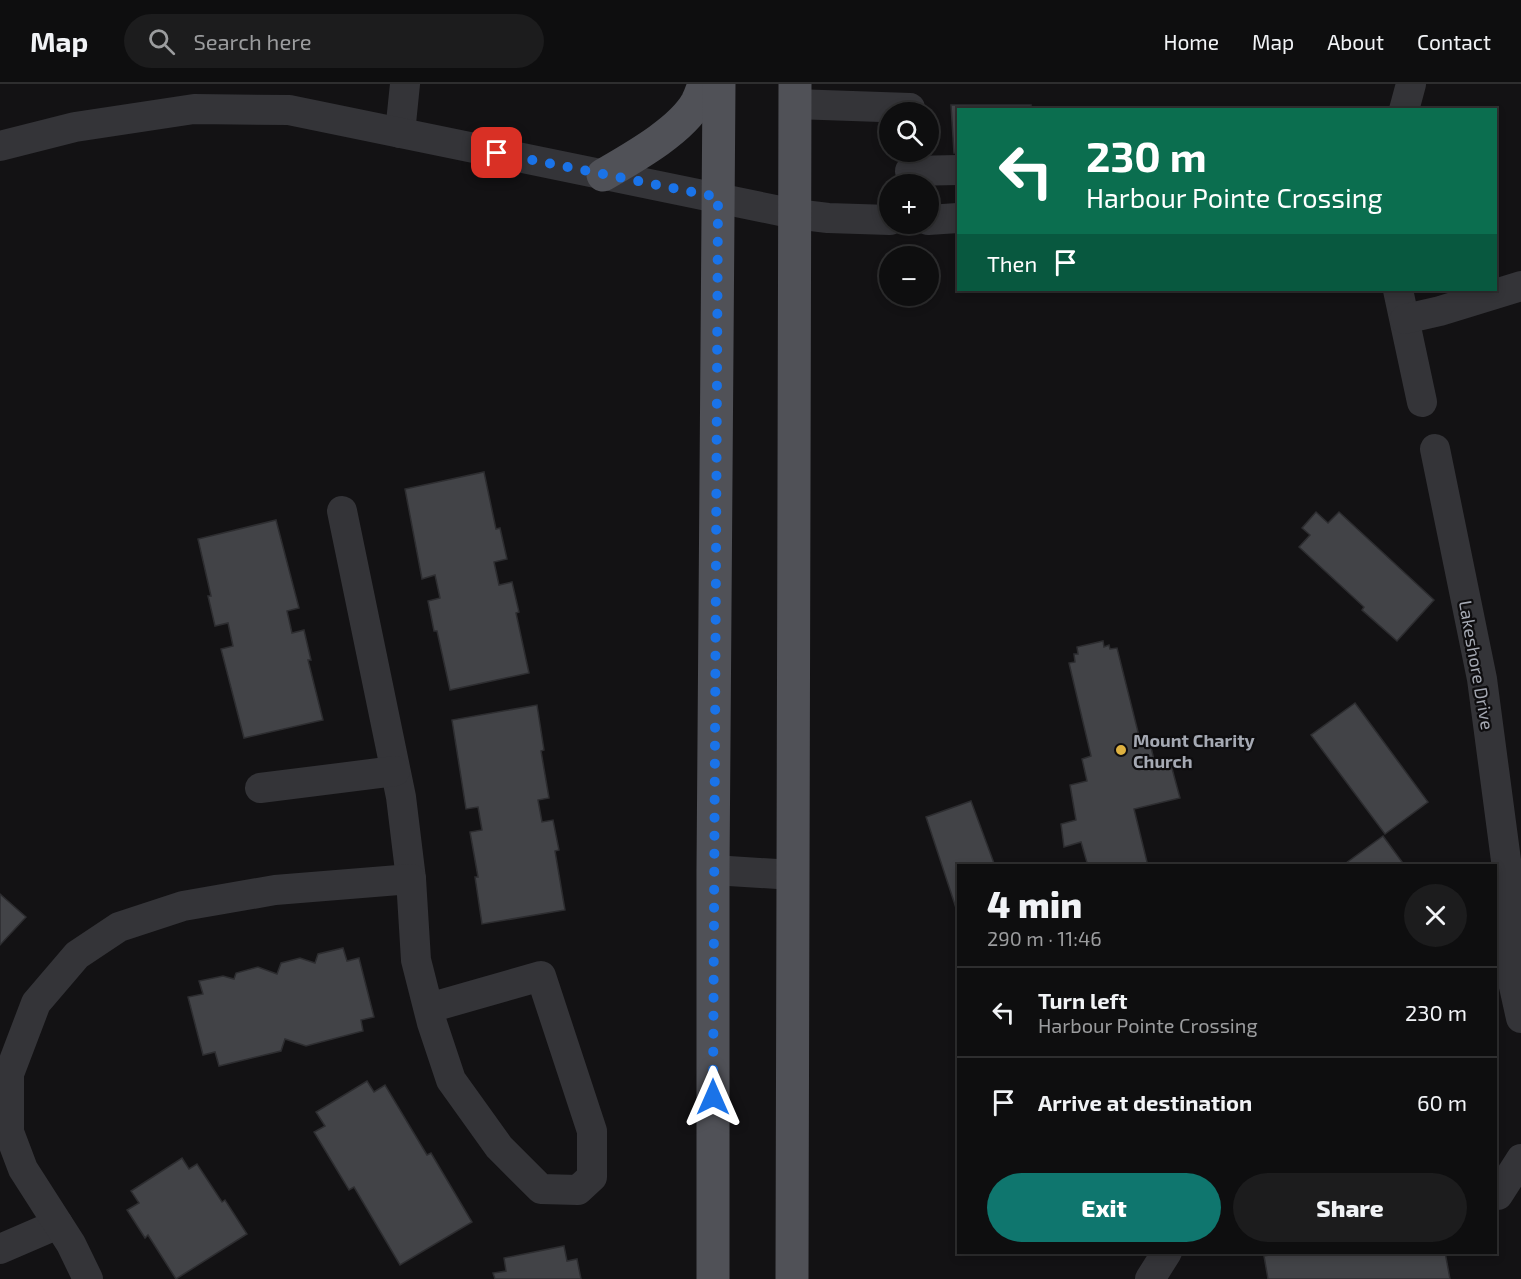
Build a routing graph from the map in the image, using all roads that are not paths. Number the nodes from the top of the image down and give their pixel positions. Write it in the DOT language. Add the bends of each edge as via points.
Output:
graph roads {
  1 [pos="405,84"];
  2 [pos="704,84"];
  3 [pos="719,84"];
  4 [pos="1411,84"];
  5 [pos="794,94"];
  6 [pos="257,97"];
  7 [pos="879,104"];
  8 [pos="1405,108"];
  9 [pos="400,133"];
  10 [pos="0,146"];
  11 [pos="909,169"];
  12 [pos="957,170"];
  13 [pos="603,175"];
  14 [pos="718,197"];
  15 [pos="795,214"];
  16 [pos="957,218"];
  17 [pos="939,219"];
  18 [pos="879,220"];
  19 [pos="1521,286"];
  20 [pos="1398,291"];
  21 [pos="1405,318"];
  22 [pos="1422,402"];
  23 [pos="1435,449"];
  24 [pos="342,511"];
  25 [pos="395,771"];
  26 [pos="260,788"];
  27 [pos="713,870"];
  28 [pos="793,874"];
  29 [pos="411,879"];
  30 [pos="1515,880"];
  31 [pos="1504,984"];
  32 [pos="429,1008"];
  33 [pos="1521,1018"];
  34 [pos="7,1147"];
  35 [pos="1521,1159"];
  36 [pos="1497,1195"];
  37 [pos="58,1224"];
  38 [pos="0,1249"];
  39 [pos="1166,1254"];
  40 [pos="88,1279"];
  41 [pos="713,1279"];
  42 [pos="792,1279"];
  43 [pos="1150,1279"];
  1 -- 9 [label="street"];
  2 -- 13 [label="main road" via="688,115 653,144"];
  3 -- 14 [label="main road"];
  4 -- 8 [label="street"];
  5 -- 7 [label="street"];
  5 -- 15 [label="main road"];
  6 -- 9 [label="street" via="289,110"];
  6 -- 10 [label="street" via="75,126"];
  9 -- 13 [label="street"];
  11 -- 12 [label="street"];
  13 -- 14 [label="street"];
  14 -- 15 [label="street"];
  14 -- 27 [label="main road"];
  15 -- 18 [label="street"];
  15 -- 28 [label="main road"];
  16 -- 17 [label="street"];
  19 -- 21 [label="street"];
  20 -- 21 [label="street"];
  21 -- 22 [label="street"];
  23 -- 30 [label="street, Lakeshore Drive" via="1482,678"];
  24 -- 25 [label="street"];
  25 -- 26 [label="street"];
  25 -- 29 [label="street"];
  27 -- 28 [label="street"];
  27 -- 41 [label="main road"];
  28 -- 42 [label="main road"];
  29 -- 32 [label="street" via="416,960"];
  29 -- 34 [label="street" via="275,891 183,906 119,927 77,955 36,1003 9,1074"];
  30 -- 31 [label="street, Lakeshore Drive"];
  31 -- 33 [label="street, Lakeshore Drive"];
  32 -- 32 [label="street" via="541,976 592,1131 592,1177 578,1190 541,1189 499,1147 452,1080"];
  34 -- 37 [label="street"];
  35 -- 36 [label="street"];
  37 -- 38 [label="street"];
  37 -- 40 [label="street"];
  39 -- 43 [label="street"];
}
